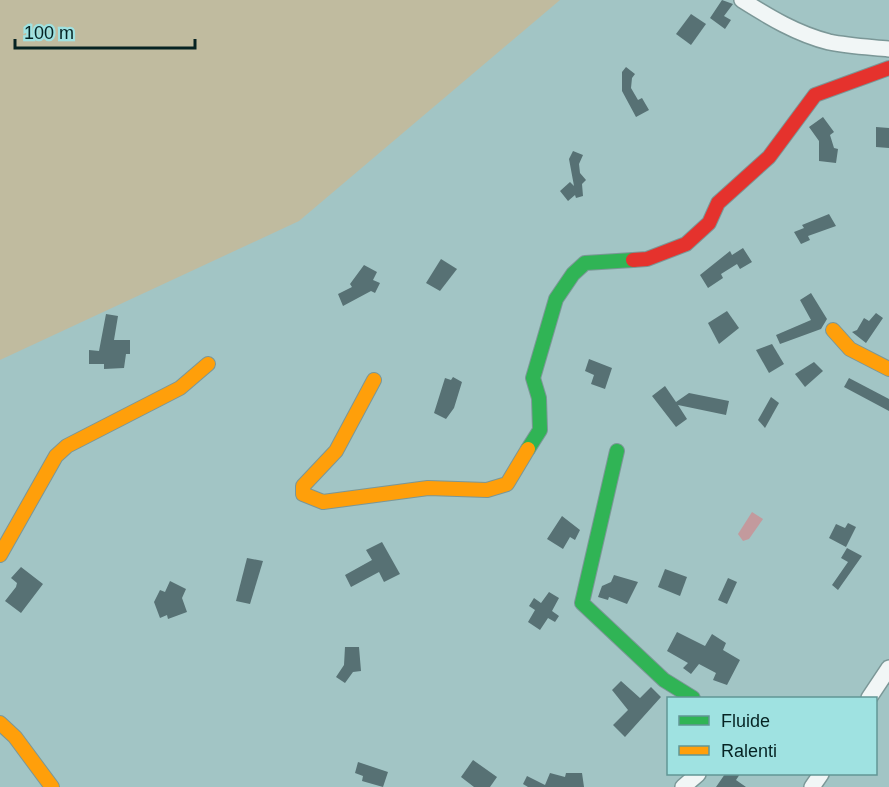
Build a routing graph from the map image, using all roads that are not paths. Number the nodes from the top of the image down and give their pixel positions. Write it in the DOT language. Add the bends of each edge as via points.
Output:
graph roads {
  1 [pos="742,0"];
  2 [pos="889,49"];
  3 [pos="889,68"];
  4 [pos="833,330"];
  5 [pos="208,364"];
  6 [pos="889,369"];
  7 [pos="374,380"];
  8 [pos="617,451"];
  9 [pos="0,555"];
  10 [pos="889,669"];
  11 [pos="690,697"];
  12 [pos="870,697"];
  13 [pos="0,723"];
  14 [pos="697,775"];
  15 [pos="52,787"];
  16 [pos="683,787"];
  1 -- 2 [label="street" via="777,22 808,35 830,42"];
  3 -- 7 [label="street" via="815,95 769,157 718,203 710,223 686,244 647,259 585,263 573,274 556,299 533,378 540,430 507,484 487,490 428,488 323,502 303,494 303,486 336,451"];
  4 -- 6 [label="street" via="850,349"];
  5 -- 9 [label="street" via="180,388 67,446 56,456"];
  8 -- 11 [label="street" via="582,603 664,680"];
  10 -- 12 [label="street"];
  13 -- 15 [label="street"];
  14 -- 16 [label="street"];
}
